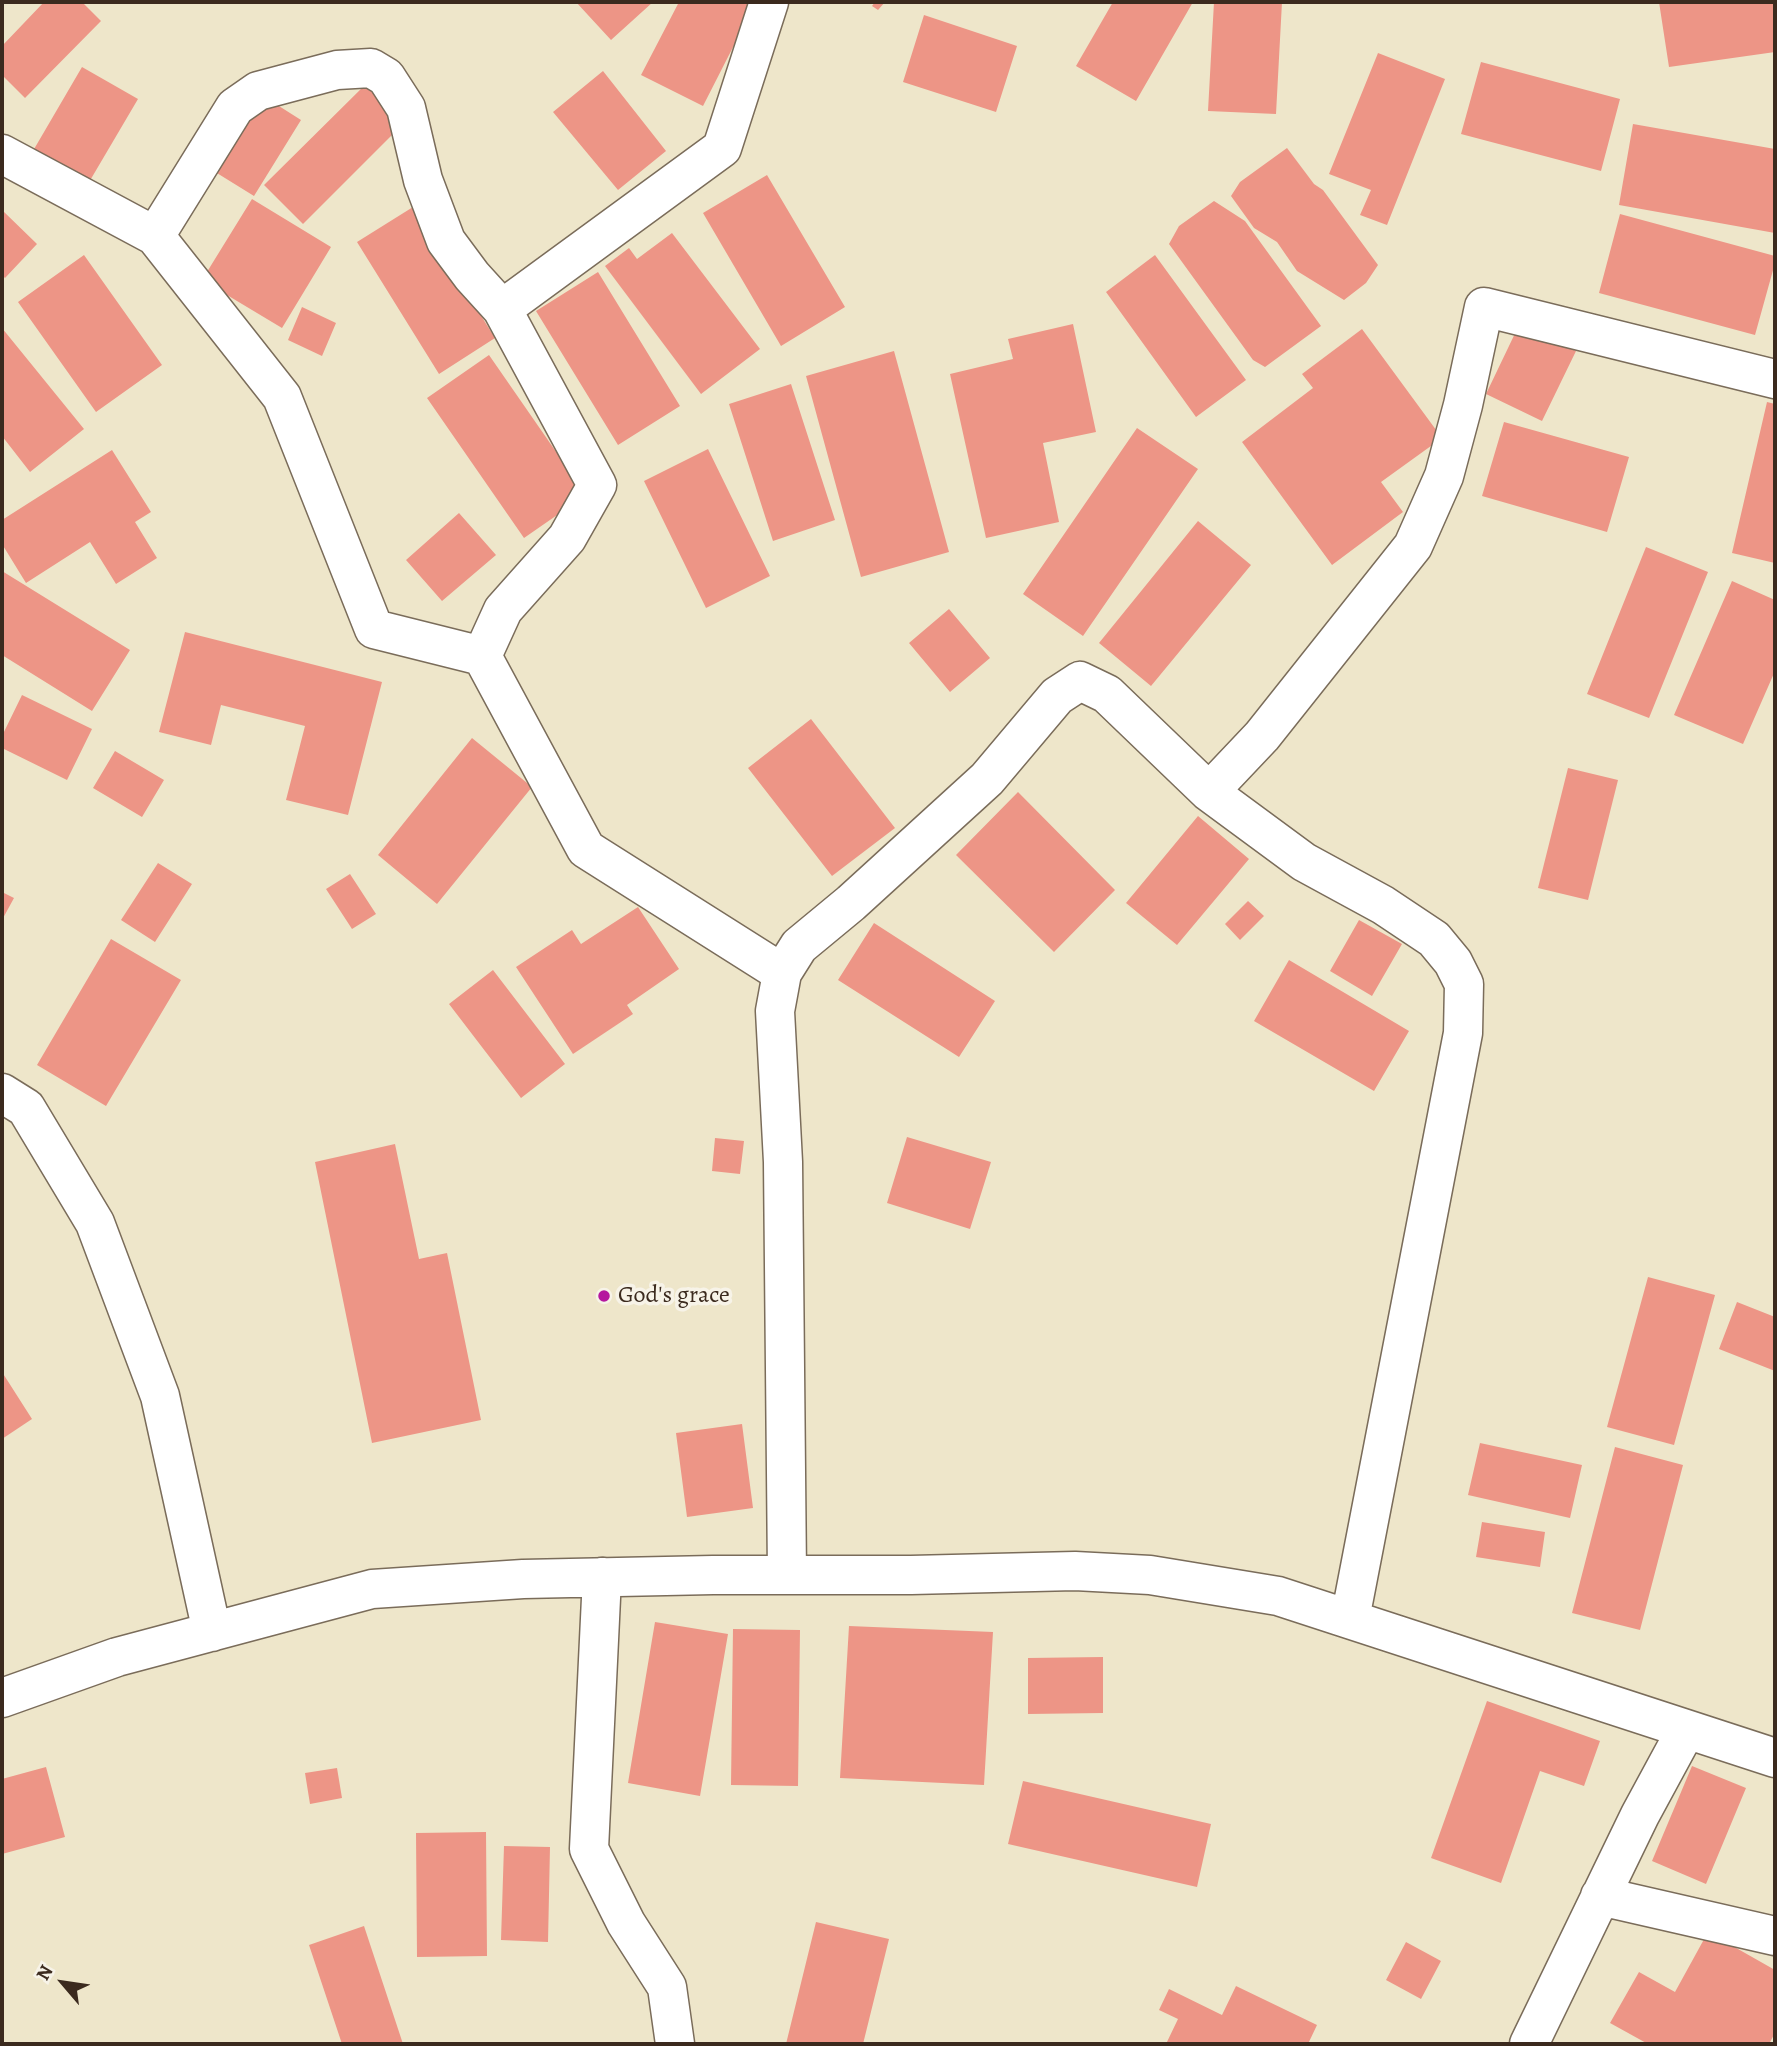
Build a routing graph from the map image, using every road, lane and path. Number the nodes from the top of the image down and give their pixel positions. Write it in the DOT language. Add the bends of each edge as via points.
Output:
graph roads {
  1 [pos="769,2"];
  2 [pos="2,154"];
  3 [pos="155,236"];
  4 [pos="502,309"];
  5 [pos="1775,379"];
  6 [pos="482,656"];
  7 [pos="1209,792"];
  8 [pos="782,973"];
  9 [pos="2,1094"];
  10 [pos="787,1575"];
  11 [pos="602,1577"];
  12 [pos="1350,1619"];
  13 [pos="212,1632"];
  14 [pos="2,1698"];
  15 [pos="1686,1730"];
  16 [pos="1775,1758"];
  17 [pos="1600,1896"];
  18 [pos="1775,1936"];
  19 [pos="675,2044"];
  20 [pos="1529,2044"];
  1 -- 4 [label="street" via="722,148"];
  2 -- 3 [label="street"];
  3 -- 4 [label="street" via="235,107 258,91 285,82 371,68 386,76 406,108 423,180 446,241"];
  3 -- 6 [label="street" via="282,397 374,629"];
  4 -- 6 [label="street" via="597,485 567,538 503,610"];
  5 -- 7 [label="street" via="1484,307 1444,476 1413,546 1262,736"];
  6 -- 8 [label="street" via="586,849"];
  7 -- 8 [label="street" via="1107,694 1080,681 1057,696 987,779 799,946"];
  7 -- 12 [label="street" via="1304,862 1383,905 1433,939 1464,984 1463,1033"];
  8 -- 10 [label="street" via="775,1012 783,1162"];
  9 -- 13 [label="street" via="26,1108 95,1223 160,1395"];
  10 -- 11 [label="street"];
  10 -- 12 [label="street" via="1075,1571 1150,1575 1278,1596"];
  11 -- 13 [label="street" via="372,1589"];
  11 -- 19 [label="street" via="589,1849 625,1923 667,1987"];
  12 -- 15 [label="street"];
  13 -- 14 [label="street" via="117,1657"];
  15 -- 16 [label="street"];
  15 -- 17 [label="street"];
  17 -- 18 [label="street"];
  17 -- 20 [label="street"];
}
